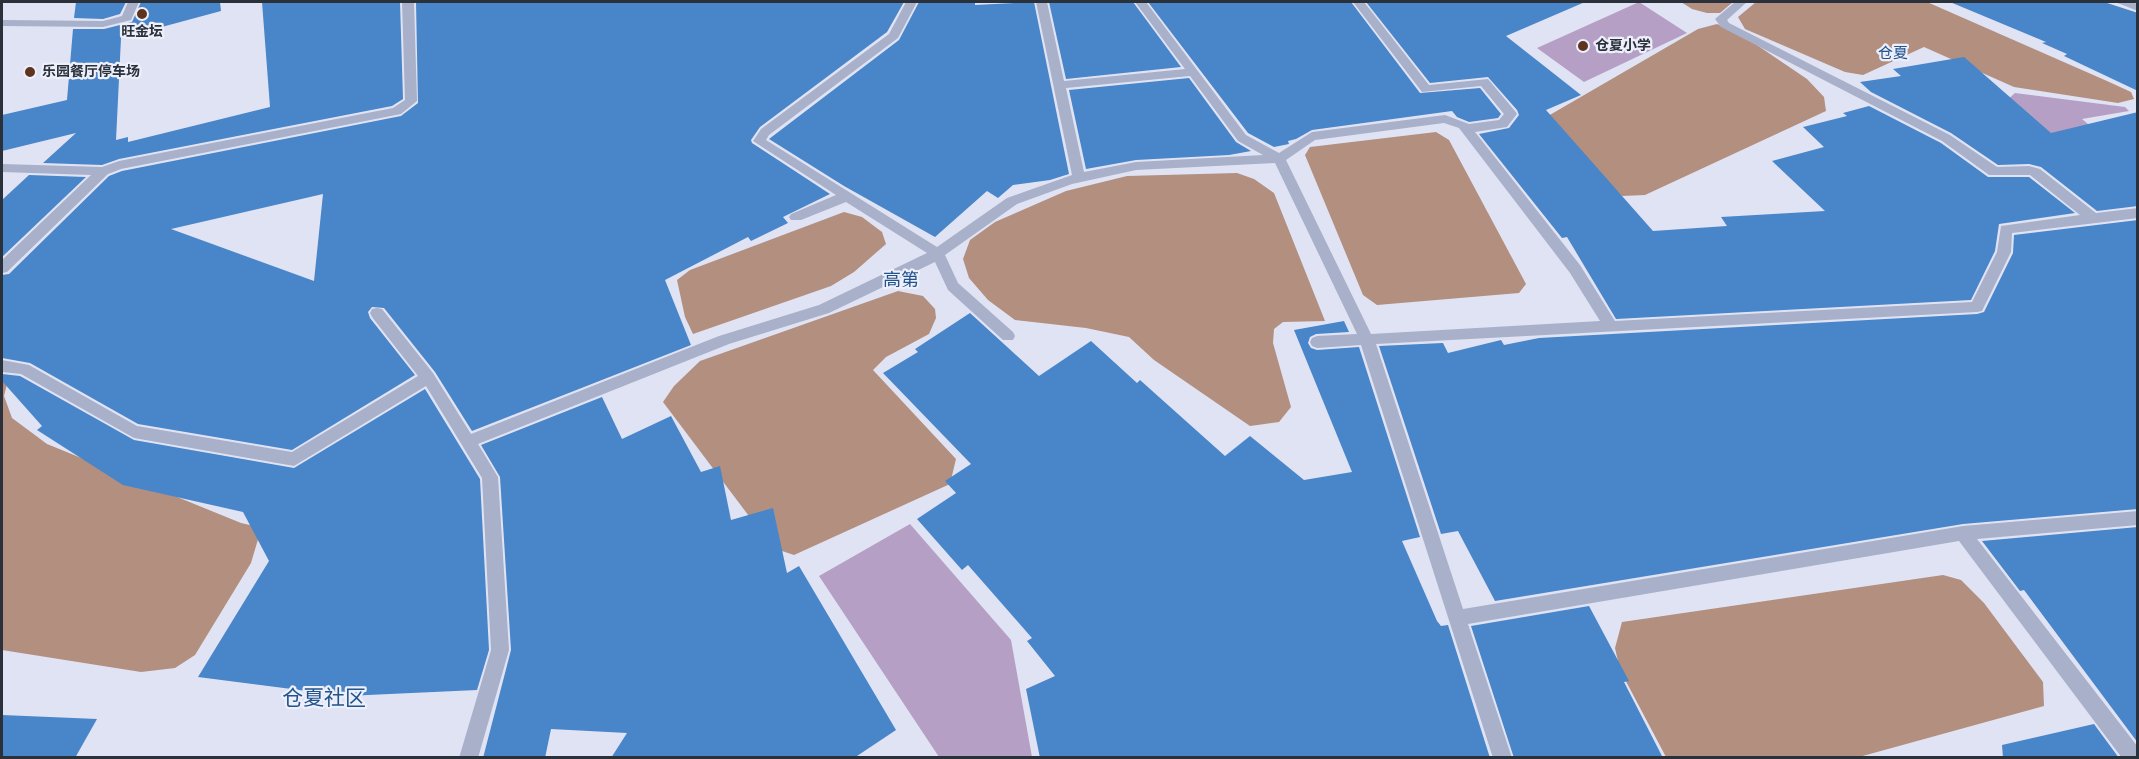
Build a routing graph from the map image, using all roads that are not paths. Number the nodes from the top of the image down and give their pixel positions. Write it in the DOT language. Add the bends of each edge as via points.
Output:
graph roads {
  1 [pos="133,2"];
  2 [pos="408,2"];
  3 [pos="911,2"];
  4 [pos="1041,2"];
  5 [pos="1141,2"];
  6 [pos="1359,2"];
  7 [pos="1741,2"];
  8 [pos="2121,2"];
  9 [pos="2138,8"];
  10 [pos="2,23"];
  11 [pos="1193,72"];
  12 [pos="1059,86"];
  13 [pos="1466,129"];
  14 [pos="1279,159"];
  15 [pos="2,168"];
  16 [pos="103,171"];
  17 [pos="1079,178"];
  18 [pos="847,196"];
  19 [pos="2138,213"];
  20 [pos="796,218"];
  21 [pos="2094,219"];
  22 [pos="937,253"];
  23 [pos="2,268"];
  24 [pos="377,313"];
  25 [pos="1611,327"];
  26 [pos="1008,336"];
  27 [pos="1367,340"];
  28 [pos="1317,342"];
  29 [pos="2,366"];
  30 [pos="428,377"];
  31 [pos="467,441"];
  32 [pos="2138,518"];
  33 [pos="1963,533"];
  34 [pos="1457,618"];
  35 [pos="468,758"];
  36 [pos="1503,758"];
  37 [pos="2134,758"];
  1 -- 10 [label="lane" via="127,18 103,24"];
  2 -- 16 [label="lane" via="411,101 397,111"];
  3 -- 18 [label="lane" via="894,36 765,132 759,141"];
  4 -- 12 [label="lane"];
  5 -- 11 [label="lane"];
  6 -- 13 [label="lane" via="1426,89 1484,82 1511,114 1503,124"];
  7 -- 21 [label="lane" via="1721,19 1725,25 1946,138 1994,172 2029,170 2044,177"];
  8 -- 9 [label="lane"];
  11 -- 12 [label="lane"];
  11 -- 14 [label="lane" via="1242,138"];
  12 -- 17 [label="lane"];
  13 -- 14 [label="lane" via="1445,119 1312,136"];
  13 -- 25 [label="lane" via="1575,269"];
  14 -- 17 [label="lane" via="1136,166"];
  14 -- 27 [label="lane"];
  15 -- 16 [label="lane"];
  16 -- 23 [label="lane"];
  17 -- 22 [label="lane" via="1012,201"];
  18 -- 20 [label="lane"];
  18 -- 22 [label="lane"];
  19 -- 21 [label="lane"];
  21 -- 25 [label="lane" via="2006,230 2004,252 1977,307"];
  22 -- 26 [label="lane" via="952,286"];
  22 -- 31 [label="lane" via="824,309 724,340"];
  24 -- 30 [label="lane"];
  25 -- 27 [label="lane"];
  27 -- 28 [label="lane"];
  27 -- 34 [label="lane"];
  29 -- 30 [label="lane" via="24,369 134,432 294,459"];
  30 -- 31 [label="lane"];
  31 -- 35 [label="lane" via="490,477 500,650"];
  32 -- 33 [label="lane"];
  33 -- 34 [label="lane"];
  33 -- 37 [label="lane"];
  34 -- 36 [label="lane"];
}
